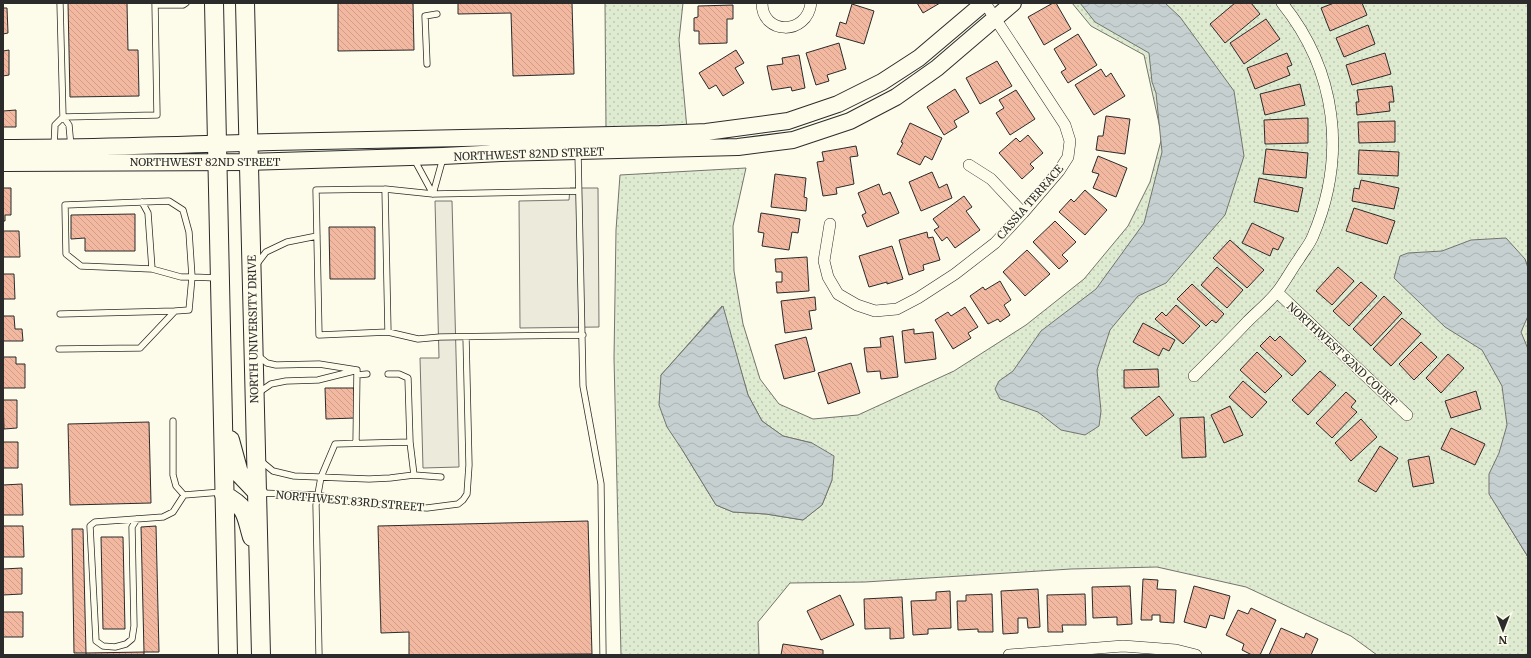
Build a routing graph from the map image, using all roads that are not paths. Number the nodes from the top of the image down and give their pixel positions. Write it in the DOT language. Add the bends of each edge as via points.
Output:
graph roads {
  1 [pos="60,3"];
  2 [pos="186,3"];
  3 [pos="214,3"];
  4 [pos="245,3"];
  5 [pos="762,3"];
  6 [pos="810,3"];
  7 [pos="985,3"];
  8 [pos="1013,3"];
  9 [pos="1282,3"];
  10 [pos="155,4"];
  11 [pos="437,14"];
  12 [pos="995,19"];
  13 [pos="427,64"];
  14 [pos="63,117"];
  15 [pos="249,142"];
  16 [pos="217,145"];
  17 [pos="3,148"];
  18 [pos="578,151"];
  19 [pos="71,155"];
  20 [pos="54,156"];
  21 [pos="443,156"];
  22 [pos="413,157"];
  23 [pos="250,162"];
  24 [pos="3,163"];
  25 [pos="218,163"];
  26 [pos="969,165"];
  27 [pos="385,189"];
  28 [pos="578,191"];
  29 [pos="433,194"];
  30 [pos="142,202"];
  31 [pos="1023,213"];
  32 [pos="830,224"];
  33 [pos="317,236"];
  34 [pos="152,269"];
  35 [pos="252,270"];
  36 [pos="192,277"];
  37 [pos="220,278"];
  38 [pos="1277,292"];
  39 [pos="174,311"];
  40 [pos="60,314"];
  41 [pos="388,332"];
  42 [pos="583,335"];
  43 [pos="466,337"];
  44 [pos="59,349"];
  45 [pos="254,353"];
  46 [pos="357,372"];
  47 [pos="367,374"];
  48 [pos="388,374"];
  49 [pos="1194,376"];
  50 [pos="255,395"];
  51 [pos="222,408"];
  52 [pos="1406,415"];
  53 [pos="173,422"];
  54 [pos="410,442"];
  55 [pos="356,443"];
  56 [pos="256,457"];
  57 [pos="414,475"];
  58 [pos="322,477"];
  59 [pos="441,477"];
  60 [pos="224,493"];
  61 [pos="258,493"];
  62 [pos="184,495"];
  63 [pos="317,495"];
  64 [pos="137,519"];
  65 [pos="259,561"];
  66 [pos="228,655"];
  67 [pos="261,655"];
  68 [pos="319,655"];
  69 [pos="603,655"];
  70 [pos="1009,655"];
  71 [pos="1196,655"];
  1 -- 14 [label="lane"];
  2 -- 10 [label="lane"];
  3 -- 16 [label="main road"];
  4 -- 15 [label="main road, NORTH UNIVERSITY DRIVE"];
  5 -- 6 [label="street" via="764,15 769,21 783,28 791,28 805,19"];
  7 -- 12 [label="street, CASSIA TERRACE"];
  7 -- 15 [label="street, NORTHWEST 82ND STREET" via="919,58 882,82 838,104 788,121 706,132"];
  8 -- 12 [label="street, NORTHWEST 82ND STREET"];
  9 -- 38 [label="street" via="1303,31 1329,95 1333,152 1324,206 1312,238"];
  10 -- 14 [label="lane" via="157,115"];
  11 -- 13 [label="lane" via="425,16"];
  12 -- 18 [label="street, NORTHWEST 82ND STREET" via="937,68 896,97 850,121 793,140 738,147"];
  12 -- 31 [label="street, CASSIA TERRACE" via="1065,125 1070,141 1068,157 1059,171"];
  14 -- 19 [label="lane" via="69,125"];
  14 -- 20 [label="lane" via="56,124"];
  15 -- 16 [label="street, NORTHWEST 82ND STREET"];
  15 -- 23 [label="main road, NORTH UNIVERSITY DRIVE"];
  16 -- 19 [label="street, NORTHWEST 82ND STREET"];
  16 -- 25 [label="main road"];
  17 -- 20 [label="street, NORTHWEST 82ND STREET"];
  18 -- 21 [label="street, NORTHWEST 82ND STREET"];
  18 -- 28 [label="lane"];
  19 -- 20 [label="street, NORTHWEST 82ND STREET"];
  19 -- 25 [label="street, NORTHWEST 82ND STREET"];
  20 -- 24 [label="street, NORTHWEST 82ND STREET"];
  21 -- 22 [label="street, NORTHWEST 82ND STREET"];
  21 -- 29 [label="lane"];
  22 -- 23 [label="street, NORTHWEST 82ND STREET"];
  22 -- 29 [label="lane"];
  23 -- 25 [label="street, NORTHWEST 82ND STREET"];
  23 -- 35 [label="main road, NORTH UNIVERSITY DRIVE"];
  25 -- 37 [label="main road"];
  26 -- 31 [label="street" via="991,179"];
  27 -- 29 [label="lane"];
  27 -- 33 [label="lane" via="316,190"];
  27 -- 41 [label="lane"];
  28 -- 29 [label="lane"];
  28 -- 42 [label="lane"];
  30 -- 34 [label="lane" via="148,213"];
  30 -- 34 [label="lane" via="64,205 66,254 81,266"];
  30 -- 36 [label="lane" via="169,201 183,210 188,232"];
  31 -- 32 [label="street, CASSIA TERRACE" via="995,243 955,274 897,309 875,311 857,305 838,294 828,277 824,261"];
  33 -- 35 [label="lane" via="287,242 266,252"];
  33 -- 41 [label="lane" via="319,335"];
  34 -- 36 [label="lane" via="181,277"];
  35 -- 45 [label="main road, NORTH UNIVERSITY DRIVE"];
  36 -- 37 [label="lane"];
  36 -- 39 [label="lane" via="189,310"];
  37 -- 51 [label="main road"];
  38 -- 49 [label="street"];
  38 -- 52 [label="street, NORTHWEST 82ND COURT"];
  39 -- 40 [label="lane"];
  39 -- 44 [label="lane" via="140,348"];
  41 -- 43 [label="lane" via="418,339"];
  42 -- 43 [label="lane"];
  42 -- 69 [label="lane" via="583,386 601,484"];
  43 -- 63 [label="lane, NORTHWEST 83RD STREET" via="469,465 468,494 463,500 458,504 427,508 346,501"];
  45 -- 46 [label="lane" via="267,363 276,365 319,364"];
  45 -- 50 [label="main road, NORTH UNIVERSITY DRIVE"];
  46 -- 47 [label="lane"];
  46 -- 50 [label="lane" via="318,380 271,384"];
  46 -- 55 [label="lane"];
  48 -- 54 [label="lane" via="399,374 408,378"];
  50 -- 56 [label="main road, NORTH UNIVERSITY DRIVE"];
  51 -- 60 [label="main road"];
  51 -- 61 [label="main road" via="239,473"];
  53 -- 62 [label="lane" via="173,475 176,486"];
  54 -- 55 [label="lane"];
  54 -- 57 [label="lane"];
  55 -- 58 [label="lane" via="335,444"];
  56 -- 58 [label="lane, NORTHWEST 83RD STREET" via="279,473"];
  56 -- 61 [label="main road, NORTH UNIVERSITY DRIVE"];
  57 -- 58 [label="lane, NORTHWEST 83RD STREET" via="369,479"];
  57 -- 59 [label="lane, NORTHWEST 83RD STREET"];
  58 -- 63 [label="lane"];
  60 -- 62 [label="lane"];
  60 -- 65 [label="main road" via="244,510"];
  60 -- 66 [label="main road"];
  61 -- 63 [label="lane, NORTHWEST 83RD STREET"];
  61 -- 65 [label="main road, NORTH UNIVERSITY DRIVE"];
  62 -- 64 [label="lane" via="173,512 163,517"];
  63 -- 68 [label="lane"];
  64 -- 64 [label="lane" via="95,522 90,526 96,641 102,646 115,647 132,639 132,527"];
  65 -- 67 [label="main road, NORTH UNIVERSITY DRIVE"];
  70 -- 71 [label="street" via="1123,646 1176,650"];
}
